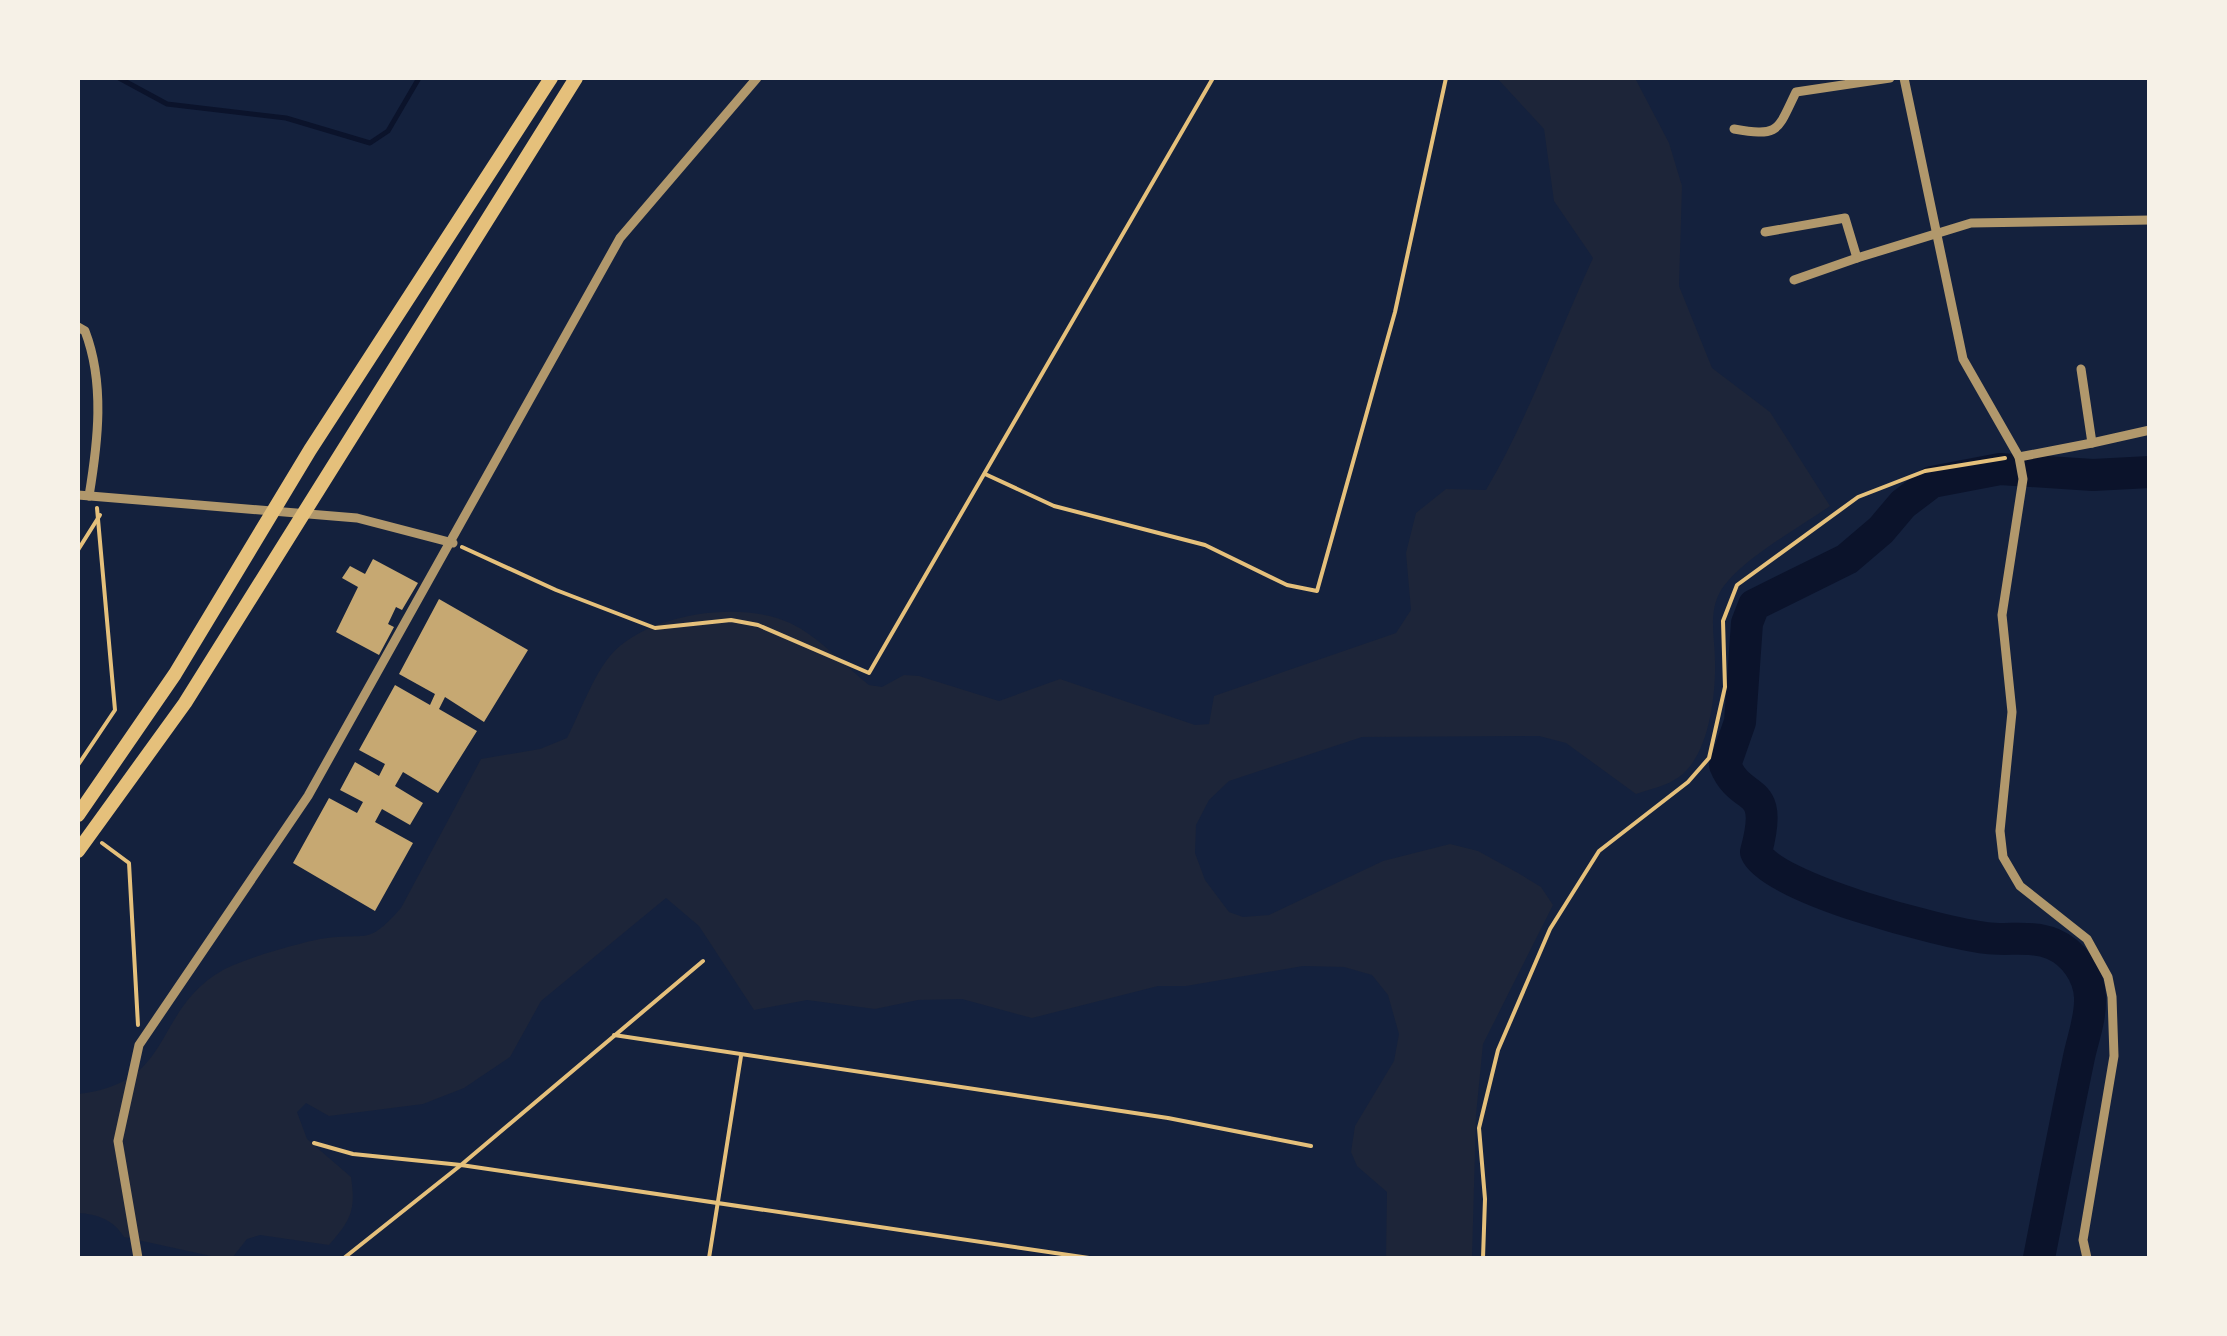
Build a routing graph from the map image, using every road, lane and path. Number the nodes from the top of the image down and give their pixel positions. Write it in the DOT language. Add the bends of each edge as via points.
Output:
graph roads {
  1 [pos="551,78"];
  2 [pos="576,78"];
  3 [pos="758,78"];
  4 [pos="1214,78"];
  5 [pos="1446,78"];
  6 [pos="1890,78"];
  7 [pos="1904,78"];
  8 [pos="1734,129"];
  9 [pos="2150,220"];
  10 [pos="1764,232"];
  11 [pos="1938,236"];
  12 [pos="1857,258"];
  13 [pos="1794,280"];
  14 [pos="78,327"];
  15 [pos="2081,368"];
  16 [pos="2150,430"];
  17 [pos="2092,443"];
  18 [pos="2019,460"];
  19 [pos="985,474"];
  20 [pos="78,495"];
  21 [pos="89,496"];
  22 [pos="273,511"];
  23 [pos="305,513"];
  24 [pos="454,542"];
  25 [pos="78,550"];
  26 [pos="78,766"];
  27 [pos="78,815"];
  28 [pos="93,832"];
  29 [pos="78,851"];
  30 [pos="703,961"];
  31 [pos="614,1036"];
  32 [pos="139,1045"];
  33 [pos="741,1056"];
  34 [pos="314,1143"];
  35 [pos="1312,1146"];
  36 [pos="460,1165"];
  37 [pos="717,1200"];
  38 [pos="138,1258"];
  39 [pos="344,1258"];
  40 [pos="709,1258"];
  41 [pos="1089,1258"];
  42 [pos="1483,1258"];
  43 [pos="2087,1258"];
  1 -- 22 [label="main road"];
  2 -- 23 [label="main road"];
  3 -- 24 [label="street" via="620,238"];
  4 -- 19 [label="path"];
  5 -- 19 [label="path" via="1395,312 1317,592 1287,586 1206,545 1054,506"];
  6 -- 8 [label="street" via="1796,92 1778,130"];
  7 -- 11 [label="street"];
  9 -- 11 [label="street" via="2000,220"];
  10 -- 12 [label="street" via="1845,218"];
  11 -- 12 [label="street"];
  11 -- 18 [label="street" via="1963,359"];
  12 -- 13 [label="street"];
  14 -- 21 [label="street" via="86,331 94,368 99,434"];
  15 -- 17 [label="street"];
  16 -- 17 [label="street"];
  17 -- 18 [label="street"];
  18 -- 42 [label="path" via="1924,471 1883,486 1814,526 1737,585 1723,621 1726,688 1709,758 1600,851 1550,930 1498,1050 1479,1128"];
  18 -- 43 [label="street" via="2023,480 2002,614 2012,712 2000,831 2003,857 2020,886 2087,939 2108,977 2114,1056 2083,1240"];
  19 -- 24 [label="path" via="869,673 744,622 655,628"];
  20 -- 21 [label="street"];
  21 -- 22 [label="street"];
  22 -- 23 [label="street"];
  22 -- 27 [label="main road" via="175,674"];
  23 -- 24 [label="street" via="357,518"];
  23 -- 28 [label="main road" via="185,703"];
  24 -- 32 [label="street" via="308,796"];
  25 -- 26 [label="path" via="100,515 115,710"];
  28 -- 29 [label="main road"];
  28 -- 32 [label="path" via="129,864"];
  30 -- 31 [label="path"];
  31 -- 33 [label="path"];
  31 -- 36 [label="path"];
  32 -- 38 [label="street" via="118,1141"];
  33 -- 35 [label="path" via="1149,1115"];
  33 -- 37 [label="path"];
  34 -- 36 [label="path"];
  36 -- 37 [label="path"];
  36 -- 39 [label="path"];
  37 -- 40 [label="path"];
  37 -- 41 [label="path"];
}
